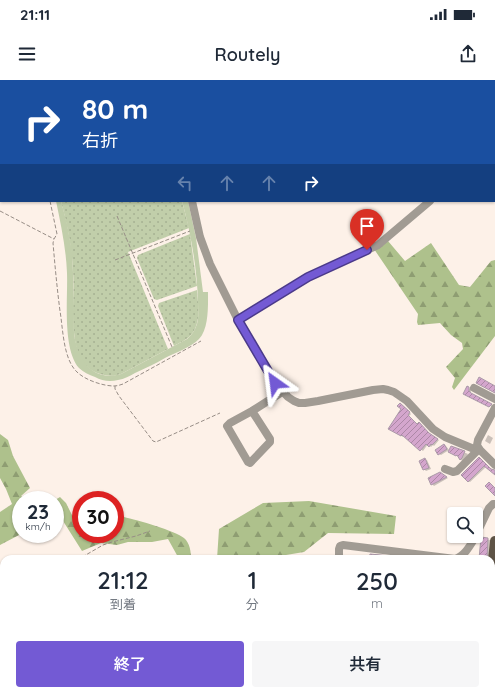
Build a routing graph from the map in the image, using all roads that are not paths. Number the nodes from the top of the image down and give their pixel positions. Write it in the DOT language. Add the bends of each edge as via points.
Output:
graph roads {
  1 [pos="192,202"];
  2 [pos="429,202"];
  3 [pos="238,320"];
  4 [pos="474,388"];
  5 [pos="282,392"];
  6 [pos="495,399"];
  7 [pos="495,408"];
  8 [pos="252,410"];
  9 [pos="479,449"];
  10 [pos="495,465"];
  11 [pos="445,469"];
  12 [pos="495,504"];
  13 [pos="483,521"];
  14 [pos="495,541"];
  15 [pos="471,543"];
  16 [pos="339,555"];
  17 [pos="423,555"];
  18 [pos="462,555"];
  19 [pos="494,555"];
  1 -- 3 [label="street" via="205,252"];
  2 -- 3 [label="street" via="378,245 308,277"];
  3 -- 5 [label="street"];
  4 -- 6 [label="street"];
  5 -- 8 [label="street"];
  5 -- 9 [label="street" via="294,401 305,403 374,390 388,390 406,401 433,429 446,437"];
  7 -- 9 [label="street" via="478,440"];
  8 -- 8 [label="street" via="227,426 250,463 270,442"];
  9 -- 10 [label="street"];
  9 -- 11 [label="street" via="457,471"];
  12 -- 13 [label="street" via="491,505"];
  14 -- 19 [label="main road"];
  15 -- 18 [label="street"];
  16 -- 17 [label="street" via="340,546 343,545"];
}
